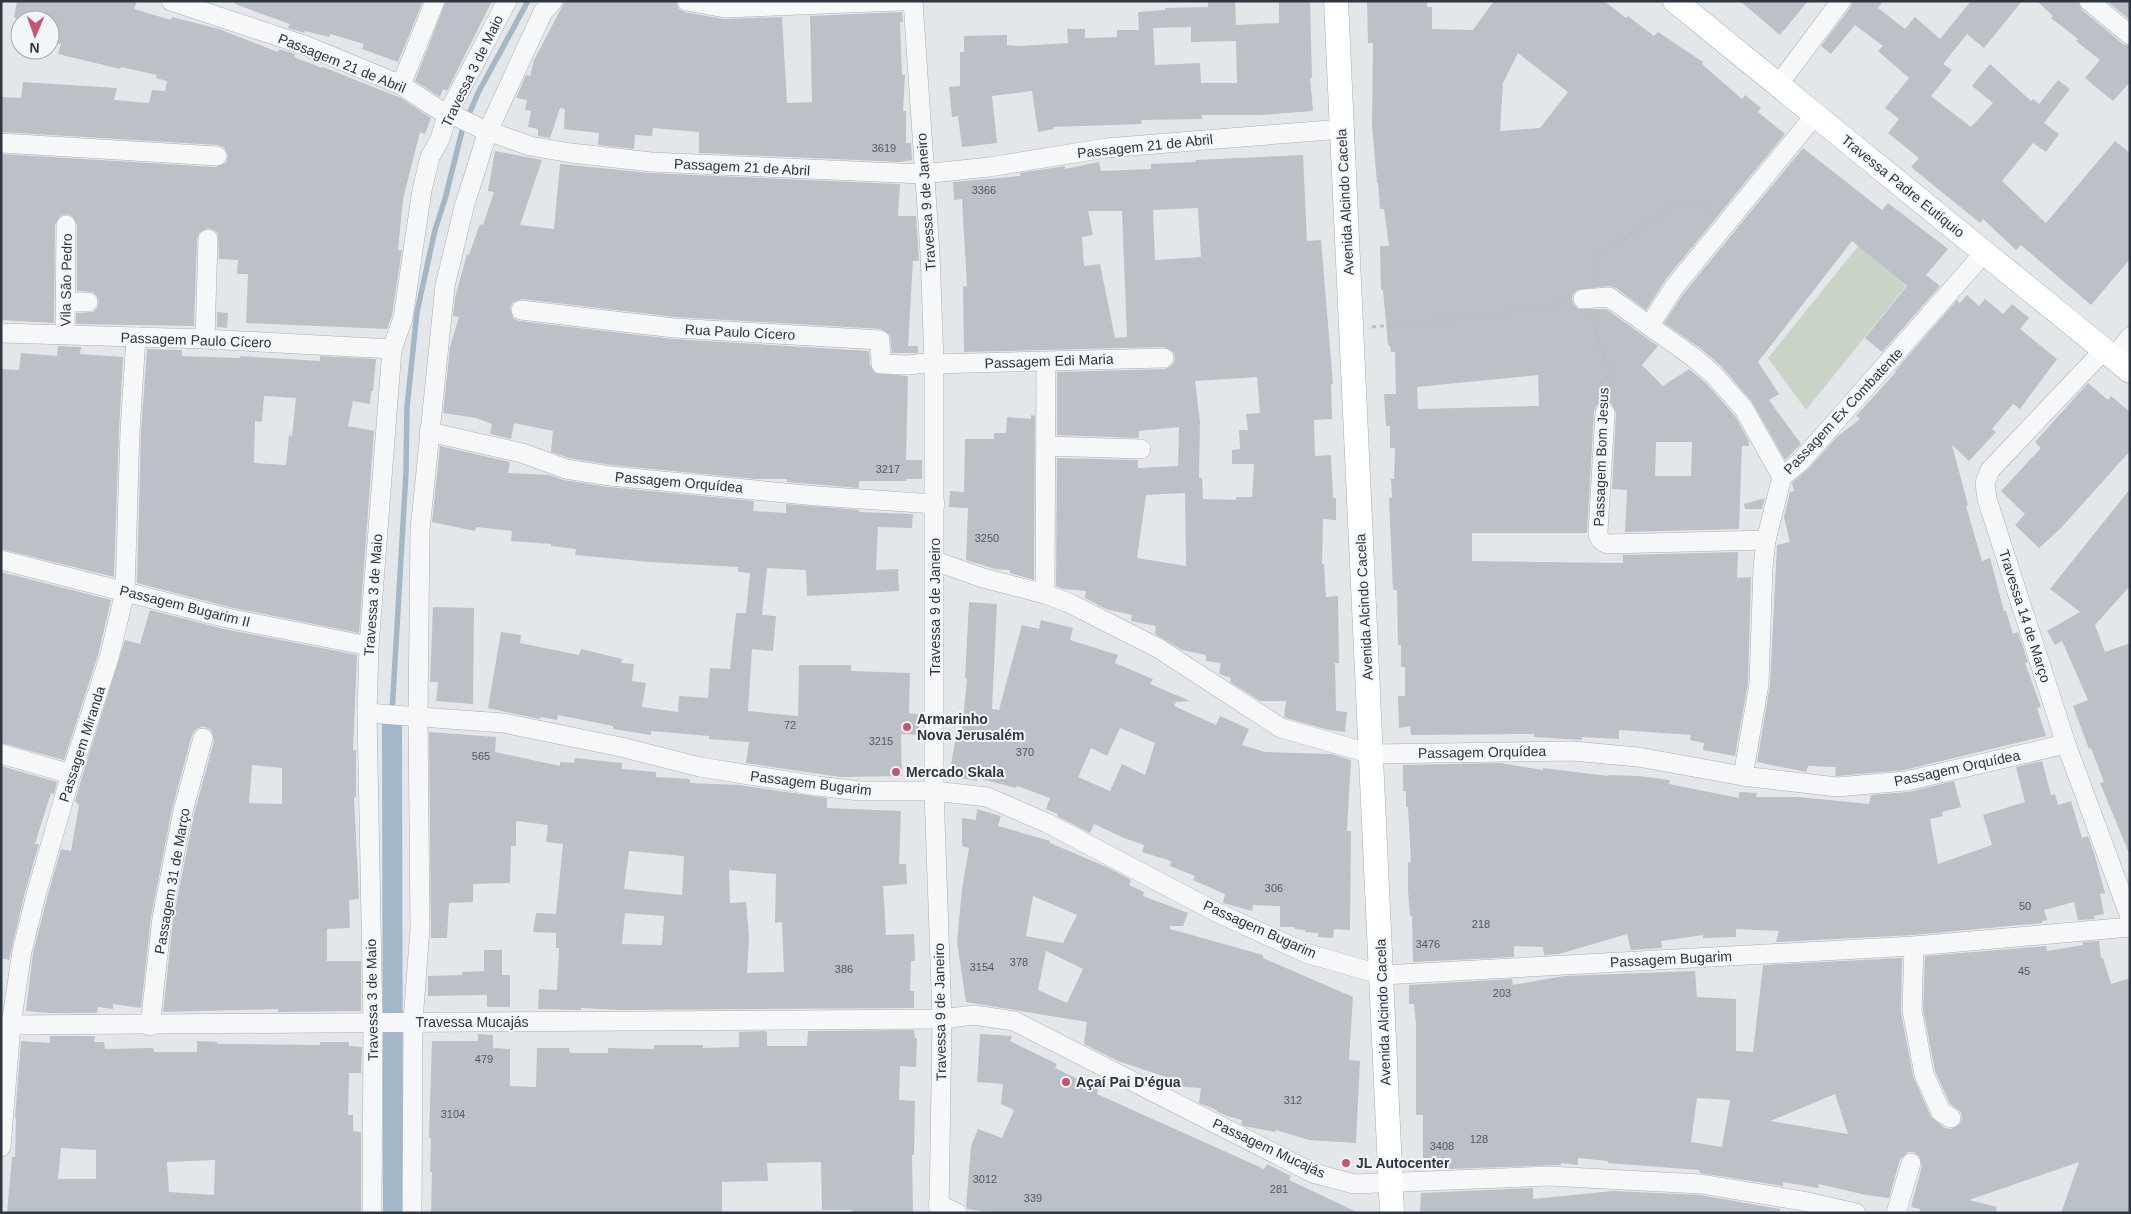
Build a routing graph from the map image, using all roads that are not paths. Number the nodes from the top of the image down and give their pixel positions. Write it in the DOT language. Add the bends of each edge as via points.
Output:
graph roads {
  1 [pos="171,1"];
  2 [pos="436,1"];
  3 [pos="507,1"];
  4 [pos="553,1"];
  5 [pos="687,1"];
  6 [pos="900,1"];
  7 [pos="913,1"];
  8 [pos="1336,1"];
  9 [pos="1675,1"];
  10 [pos="1841,1"];
  11 [pos="2089,1"];
  12 [pos="2130,35"];
  13 [pos="401,85"];
  14 [pos="1778,85"];
  15 [pos="450,115"];
  16 [pos="1815,115"];
  17 [pos="1342,129"];
  18 [pos="484,130"];
  19 [pos="1,143"];
  20 [pos="217,156"];
  21 [pos="923,174"];
  22 [pos="66,225"];
  23 [pos="208,239"];
  24 [pos="1985,252"];
  25 [pos="1588,298"];
  26 [pos="65,302"];
  27 [pos="88,302"];
  28 [pos="521,310"];
  29 [pos="1649,326"];
  30 [pos="1,333"];
  31 [pos="65,334"];
  32 [pos="136,337"];
  33 [pos="2130,337"];
  34 [pos="205,339"];
  35 [pos="392,349"];
  36 [pos="1164,358"];
  37 [pos="2116,360"];
  38 [pos="1046,362"];
  39 [pos="934,363"];
  40 [pos="1605,413"];
  41 [pos="429,432"];
  42 [pos="1046,446"];
  43 [pos="1142,449"];
  44 [pos="1782,477"];
  45 [pos="935,504"];
  46 [pos="1766,540"];
  47 [pos="1,560"];
  48 [pos="935,561"];
  49 [pos="125,592"];
  50 [pos="1045,594"];
  51 [pos="370,646"];
  52 [pos="370,713"];
  53 [pos="411,715"];
  54 [pos="203,738"];
  55 [pos="2066,744"];
  56 [pos="1,754"];
  57 [pos="1372,754"];
  58 [pos="71,774"];
  59 [pos="1743,776"];
  60 [pos="934,790"];
  61 [pos="2130,917"];
  62 [pos="2130,928"];
  63 [pos="1914,946"];
  64 [pos="1382,974"];
  65 [pos="942,1019"];
  66 [pos="413,1022"];
  67 [pos="373,1023"];
  68 [pos="6,1025"];
  69 [pos="150,1026"];
  70 [pos="1951,1118"];
  71 [pos="1,1147"];
  72 [pos="1911,1163"];
  73 [pos="1391,1183"];
  74 [pos="938,1208"];
  75 [pos="372,1213"];
  76 [pos="412,1213"];
  77 [pos="958,1213"];
  78 [pos="1392,1213"];
  79 [pos="1856,1213"];
  80 [pos="1896,1213"];
  1 -- 13 [label="street, Passagem 21 de Abril" via="307,46"];
  2 -- 13 [label="street"];
  3 -- 15 [label="street, Travessa 3 de Maio"];
  4 -- 18 [label="street" via="542,12"];
  5 -- 6 [label="street" via="725,8"];
  7 -- 21 [label="street, Travessa 9 de Janeiro"];
  8 -- 17 [label="main road, Avenida Alcindo Cacela"];
  9 -- 14 [label="main road, Travessa Padre Eutíquio"];
  10 -- 14 [label="street"];
  11 -- 12 [label="street"];
  13 -- 15 [label="street, Passagem 21 de Abril"];
  14 -- 16 [label="main road, Travessa Padre Eutíquio"];
  15 -- 18 [label="street, Passagem 21 de Abril"];
  15 -- 35 [label="street, Travessa 3 de Maio" via="430,158 422,190 403,318"];
  16 -- 24 [label="main road, Travessa Padre Eutíquio"];
  16 -- 29 [label="street" via="1676,286"];
  17 -- 21 [label="street, Passagem 21 de Abril" via="1106,148"];
  17 -- 57 [label="main road, Avenida Alcindo Cacela"];
  18 -- 21 [label="street, Passagem 21 de Abril" via="530,146 652,162"];
  18 -- 41 [label="street" via="445,286"];
  19 -- 20 [label="street"];
  21 -- 39 [label="street, Travessa 9 de Janeiro"];
  22 -- 26 [label="street, Vila São Pedro"];
  23 -- 34 [label="street"];
  24 -- 37 [label="main road, Travessa Padre Eutíquio"];
  24 -- 44 [label="street, Passagem Ex Combatente" via="1800,462"];
  25 -- 29 [label="street" via="1609,297"];
  26 -- 27 [label="street"];
  26 -- 31 [label="street, Vila São Pedro"];
  28 -- 39 [label="street, Rua Paulo Cícero" via="674,328 880,340 881,364"];
  29 -- 44 [label="street" via="1700,363 1744,409"];
  30 -- 31 [label="street, Passagem Paulo Cícero"];
  31 -- 32 [label="street, Passagem Paulo Cícero"];
  32 -- 34 [label="street, Passagem Paulo Cícero"];
  32 -- 49 [label="street, Passagem Miranda"];
  33 -- 37 [label="street, Travessa 14 de Março"];
  34 -- 35 [label="street, Passagem Paulo Cícero"];
  35 -- 51 [label="street, Travessa 3 de Maio"];
  36 -- 38 [label="street, Passagem Edi Maria"];
  37 -- 55 [label="street, Travessa 14 de Março" via="1990,470 1985,483 1987,499"];
  38 -- 39 [label="street, Passagem Edi Maria"];
  38 -- 42 [label="street"];
  39 -- 45 [label="street, Travessa 9 de Janeiro"];
  40 -- 46 [label="street, Passagem Bom Jesus" via="1598,532 1602,542"];
  41 -- 45 [label="street, Passagem Orquídea" via="522,452 566,469 610,476"];
  41 -- 53 [label="street" via="420,530"];
  42 -- 43 [label="street"];
  42 -- 50 [label="street"];
  44 -- 46 [label="street, Passagem Ex Combatente"];
  45 -- 48 [label="street, Travessa 9 de Janeiro"];
  46 -- 59 [label="street, Passagem Ex Combatente" via="1759,684"];
  47 -- 49 [label="street, Passagem Bugarim II"];
  48 -- 50 [label="street, Passagem Orquídea"];
  48 -- 60 [label="street, Travessa 9 de Janeiro"];
  49 -- 51 [label="street, Passagem Bugarim II" via="227,618"];
  49 -- 58 [label="street, Passagem Miranda" via="109,658"];
  50 -- 57 [label="street, Passagem Orquídea" via="1158,648 1281,728"];
  51 -- 52 [label="street, Travessa 3 de Maio"];
  52 -- 53 [label="street, Passagem Bugarim"];
  52 -- 67 [label="street, Travessa 3 de Maio"];
  53 -- 60 [label="street, Passagem Bugarim" via="503,723 700,767 771,779 860,791"];
  53 -- 66 [label="street" via="420,928"];
  54 -- 69 [label="street, Passagem 31 de Março" via="183,811 162,918"];
  55 -- 59 [label="street, Passagem Orquídea" via="1906,781 1837,787"];
  55 -- 61 [label="street, Travessa 14 de Março"];
  56 -- 58 [label="street"];
  57 -- 59 [label="street, Passagem Orquídea" via="1572,751 1638,757"];
  57 -- 64 [label="main road, Avenida Alcindo Cacela"];
  58 -- 68 [label="street, Passagem Miranda" via="36,895"];
  60 -- 64 [label="street, Passagem Bugarim" via="988,797 1047,823 1218,913 1271,937 1306,952"];
  60 -- 65 [label="street, Travessa 9 de Janeiro"];
  62 -- 63 [label="street, Passagem Bugarim"];
  63 -- 64 [label="street, Passagem Bugarim"];
  63 -- 70 [label="street" via="1912,1010 1924,1074 1941,1112"];
  64 -- 73 [label="main road, Avenida Alcindo Cacela"];
  65 -- 66 [label="street, Travessa Mucajás"];
  65 -- 73 [label="street, Passagem Mucajás" via="974,1015 1014,1020 1313,1173 1354,1184"];
  65 -- 74 [label="street, Travessa 9 de Janeiro"];
  66 -- 67 [label="street, Travessa Mucajás"];
  66 -- 76 [label="street"];
  67 -- 69 [label="street, Travessa Mucajás"];
  67 -- 75 [label="street, Travessa 3 de Maio"];
  68 -- 69 [label="street, Travessa Mucajás"];
  68 -- 71 [label="street, Passagem Miranda"];
  72 -- 80 [label="street"];
  73 -- 78 [label="main road, Avenida Alcindo Cacela"];
  73 -- 79 [label="street, Passagem Mucajás" via="1548,1176 1692,1184 1803,1201"];
  74 -- 77 [label="street"];
}
